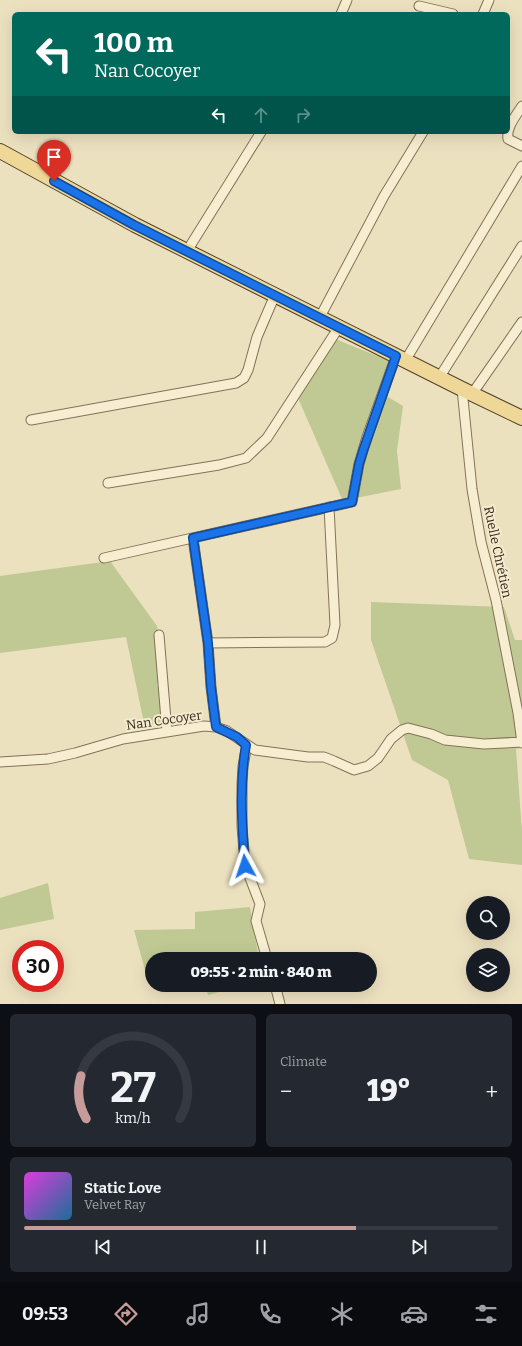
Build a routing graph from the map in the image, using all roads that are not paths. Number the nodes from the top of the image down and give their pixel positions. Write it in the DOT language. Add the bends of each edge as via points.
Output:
graph roads {
  1 [pos="347,0"];
  2 [pos="489,0"];
  3 [pos="419,6"];
  4 [pos="342,12"];
  5 [pos="444,12"];
  6 [pos="484,12"];
  7 [pos="522,106"];
  8 [pos="510,126"];
  9 [pos="260,134"];
  10 [pos="422,134"];
  11 [pos="507,134"];
  12 [pos="522,146"];
  13 [pos="0,151"];
  14 [pos="522,166"];
  15 [pos="522,246"];
  16 [pos="187,251"];
  17 [pos="275,295"];
  18 [pos="320,317"];
  19 [pos="522,322"];
  20 [pos="339,327"];
  21 [pos="401,358"];
  22 [pos="440,378"];
  23 [pos="467,392"];
  24 [pos="522,418"];
  25 [pos="31,420"];
  26 [pos="108,484"];
  27 [pos="329,508"];
  28 [pos="193,538"];
  29 [pos="104,558"];
  30 [pos="159,636"];
  31 [pos="208,643"];
  32 [pos="216,727"];
  33 [pos="167,732"];
  34 [pos="522,742"];
  35 [pos="246,745"];
  36 [pos="0,762"];
  37 [pos="265,952"];
  38 [pos="277,992"];
  39 [pos="280,1004"];
  1 -- 4 [label="street"];
  2 -- 6 [label="street"];
  3 -- 5 [label="street"];
  7 -- 8 [label="street"];
  9 -- 16 [label="street"];
  10 -- 18 [label="street" via="384,196"];
  11 -- 12 [label="street" via="508,139"];
  13 -- 16 [label="main road" via="134,225"];
  14 -- 21 [label="street"];
  15 -- 22 [label="street"];
  16 -- 17 [label="main road"];
  17 -- 18 [label="main road"];
  17 -- 25 [label="street" via="257,337 248,370 244,378 236,383"];
  18 -- 20 [label="main road"];
  19 -- 23 [label="street"];
  20 -- 21 [label="main road"];
  20 -- 26 [label="street" via="267,438 246,458"];
  21 -- 22 [label="main road"];
  21 -- 27 [label="street" via="363,451 352,502"];
  22 -- 23 [label="main road"];
  23 -- 24 [label="main road"];
  23 -- 34 [label="street, Ruelle Chrétien" via="474,504 496,600"];
  27 -- 28 [label="street"];
  27 -- 31 [label="street" via="335,625 332,638 325,642"];
  28 -- 29 [label="street"];
  28 -- 31 [label="street"];
  30 -- 33 [label="street"];
  31 -- 32 [label="street"];
  32 -- 33 [label="street, Nan Cocoyer" via="204,726"];
  32 -- 35 [label="street, Nan Cocoyer" via="237,737"];
  33 -- 36 [label="street, Nan Cocoyer" via="123,739 75,754 48,759"];
  34 -- 35 [label="street, Nan Cocoyer" via="484,744 445,740 408,728 391,739 378,758 368,766 354,770 324,757 255,750"];
  35 -- 37 [label="street" via="242,766 245,866 260,904 256,921"];
  38 -- 39 [label="street"];
}
